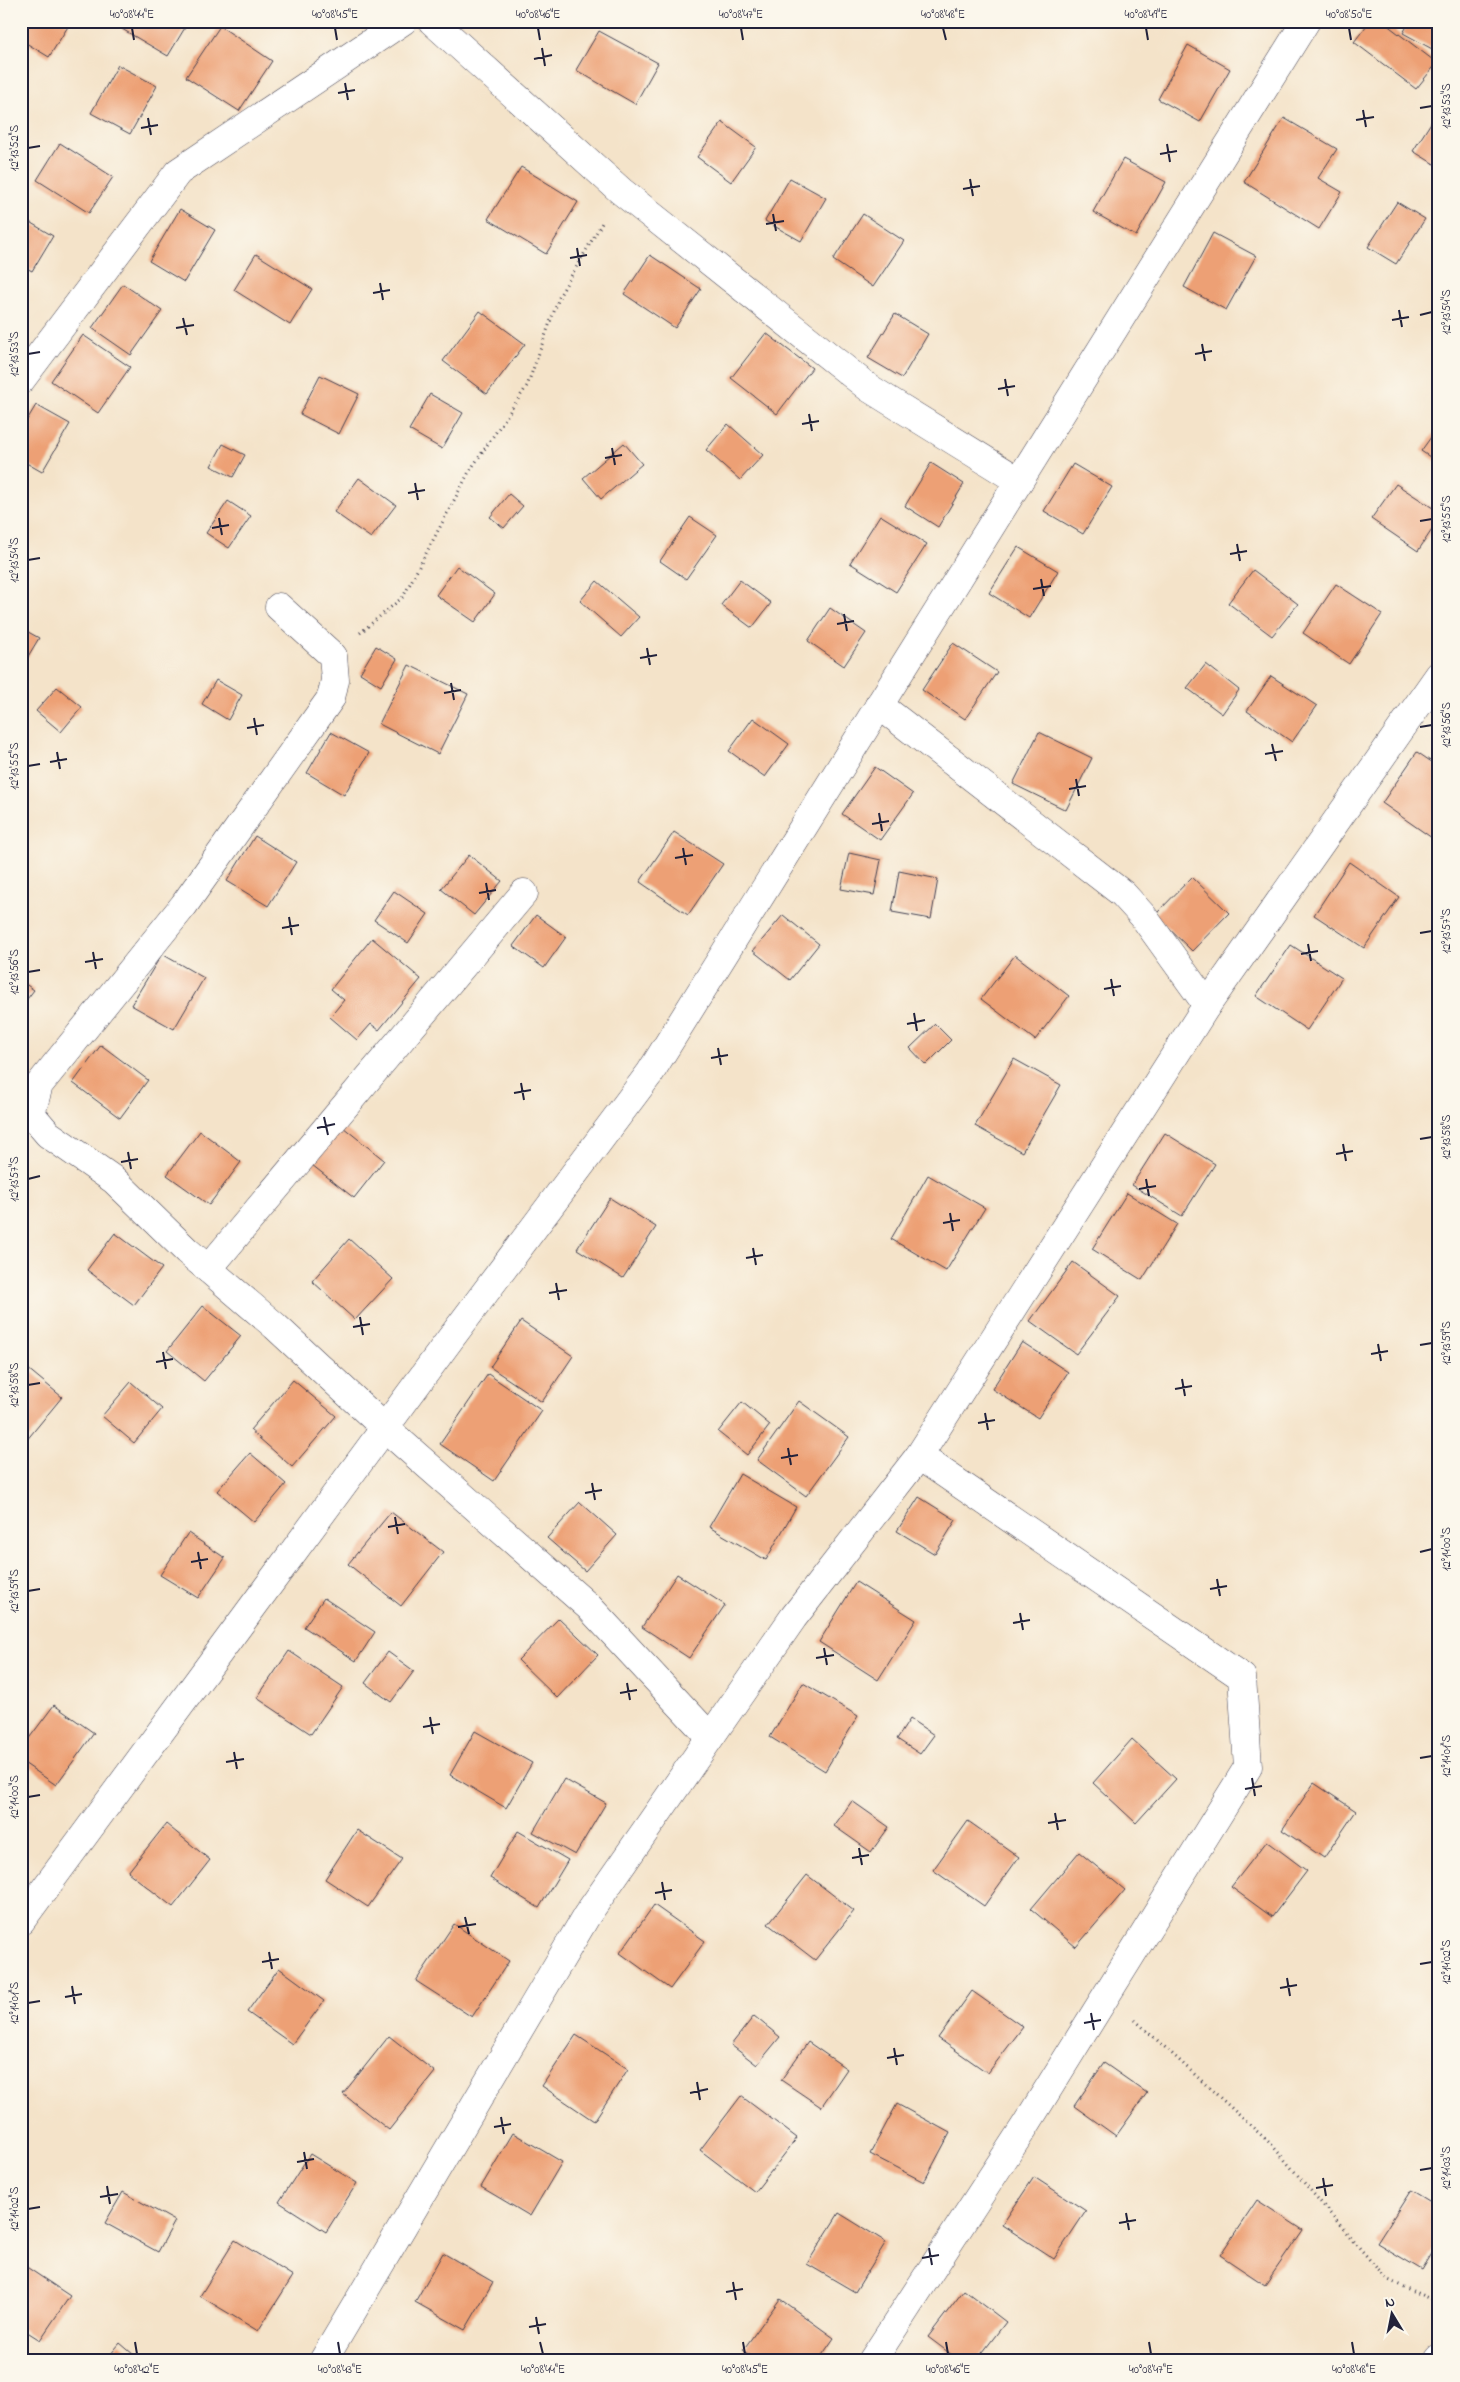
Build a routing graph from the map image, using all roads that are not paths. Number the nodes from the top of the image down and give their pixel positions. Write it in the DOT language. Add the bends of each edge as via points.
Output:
graph roads {
  1 [pos="403,21"];
  2 [pos="432,21"];
  3 [pos="1306,21"];
  4 [pos="21,380"];
  5 [pos="1018,481"];
  6 [pos="278,607"];
  7 [pos="1439,675"];
  8 [pos="879,705"];
  9 [pos="524,893"];
  10 [pos="1207,1006"];
  11 [pos="208,1269"];
  12 [pos="385,1428"];
  13 [pos="919,1456"];
  14 [pos="710,1737"];
  15 [pos="21,1921"];
  16 [pos="323,2361"];
  17 [pos="872,2361"];
  1 -- 4 [label="street" via="178,172"];
  2 -- 5 [label="street" via="621,191 869,388"];
  3 -- 5 [label="street"];
  5 -- 8 [label="street"];
  6 -- 11 [label="street" via="333,656 334,680 330,698 184,905 39,1085 31,1114 48,1134 114,1180"];
  7 -- 10 [label="street"];
  8 -- 10 [label="street" via="1123,894 1143,916"];
  8 -- 12 [label="street" via="650,1073"];
  9 -- 11 [label="street"];
  10 -- 13 [label="street"];
  11 -- 12 [label="street"];
  12 -- 14 [label="street" via="589,1607"];
  12 -- 15 [label="street"];
  13 -- 14 [label="street" via="793,1618"];
  13 -- 17 [label="street" via="1242,1677 1248,1767 1025,2126"];
  14 -- 16 [label="street" via="587,1915"];
}
